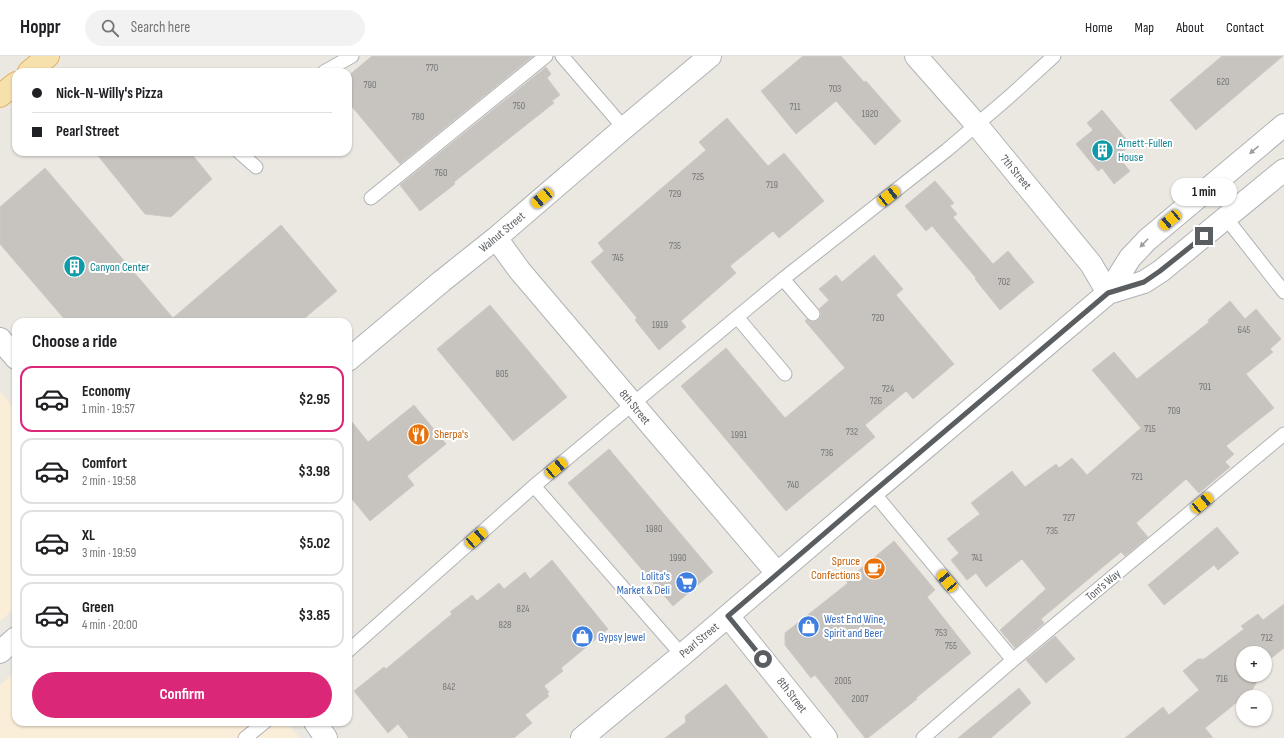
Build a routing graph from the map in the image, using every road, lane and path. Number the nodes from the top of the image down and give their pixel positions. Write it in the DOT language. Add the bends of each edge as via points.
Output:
graph roads {
  1 [pos="48,56"];
  2 [pos="352,56"];
  3 [pos="546,56"];
  4 [pos="562,56"];
  5 [pos="916,56"];
  6 [pos="1054,56"];
  7 [pos="705,58"];
  8 [pos="34,68"];
  9 [pos="331,68"];
  10 [pos="12,86"];
  11 [pos="0,96"];
  12 [pos="976,124"];
  13 [pos="1284,125"];
  14 [pos="624,128"];
  15 [pos="243,156"];
  16 [pos="256,168"];
  17 [pos="1284,170"];
  18 [pos="371,198"];
  19 [pos="1226,218"];
  20 [pos="496,238"];
  21 [pos="783,279"];
  22 [pos="1284,292"];
  23 [pos="1108,293"];
  24 [pos="813,314"];
  25 [pos="737,317"];
  26 [pos="0,339"];
  27 [pos="12,353"];
  28 [pos="352,357"];
  29 [pos="785,374"];
  30 [pos="633,404"];
  31 [pos="1284,434"];
  32 [pos="534,486"];
  33 [pos="873,492"];
  34 [pos="778,572"];
  35 [pos="728,616"];
  36 [pos="12,642"];
  37 [pos="352,647"];
  38 [pos="0,652"];
  39 [pos="682,655"];
  40 [pos="1013,660"];
  41 [pos="260,726"];
  42 [pos="318,726"];
  43 [pos="245,738"];
  44 [pos="326,738"];
  45 [pos="582,738"];
  46 [pos="826,738"];
  47 [pos="923,738"];
  1 -- 8 [label="main road"];
  2 -- 9 [label="lane"];
  3 -- 18 [label="lane"];
  4 -- 14 [label="lane"];
  5 -- 12 [label="street, 7th Street"];
  6 -- 12 [label="lane"];
  7 -- 14 [label="street, Walnut Street"];
  10 -- 11 [label="main road"];
  12 -- 21 [label="lane" via="947,150"];
  12 -- 23 [label="street, 7th Street" via="1091,264"];
  13 -- 23 [label="street, Pearl Street, one-way" via="1147,240 1130,258"];
  14 -- 20 [label="street, Walnut Street"];
  15 -- 16 [label="lane"];
  17 -- 19 [label="street, Pearl Street"];
  19 -- 22 [label="lane"];
  19 -- 23 [label="street, Pearl Street" via="1144,282"];
  20 -- 28 [label="street, Walnut Street"];
  20 -- 30 [label="street, 8th Street" via="520,271"];
  21 -- 24 [label="lane"];
  21 -- 25 [label="lane"];
  23 -- 33 [label="street, Pearl Street"];
  25 -- 29 [label="lane"];
  25 -- 30 [label="lane"];
  26 -- 27 [label="street"];
  30 -- 32 [label="lane"];
  30 -- 34 [label="street, 8th Street"];
  31 -- 40 [label="lane, Tom's Way"];
  32 -- 37 [label="lane"];
  32 -- 39 [label="lane"];
  33 -- 34 [label="street, Pearl Street"];
  33 -- 40 [label="lane"];
  34 -- 35 [label="street, Pearl Street"];
  35 -- 39 [label="street, Pearl Street"];
  35 -- 46 [label="street, 8th Street"];
  36 -- 38 [label="street"];
  39 -- 45 [label="street, Pearl Street"];
  40 -- 47 [label="lane, Tom's Way"];
  41 -- 43 [label="lane"];
  42 -- 44 [label="street"];
}
